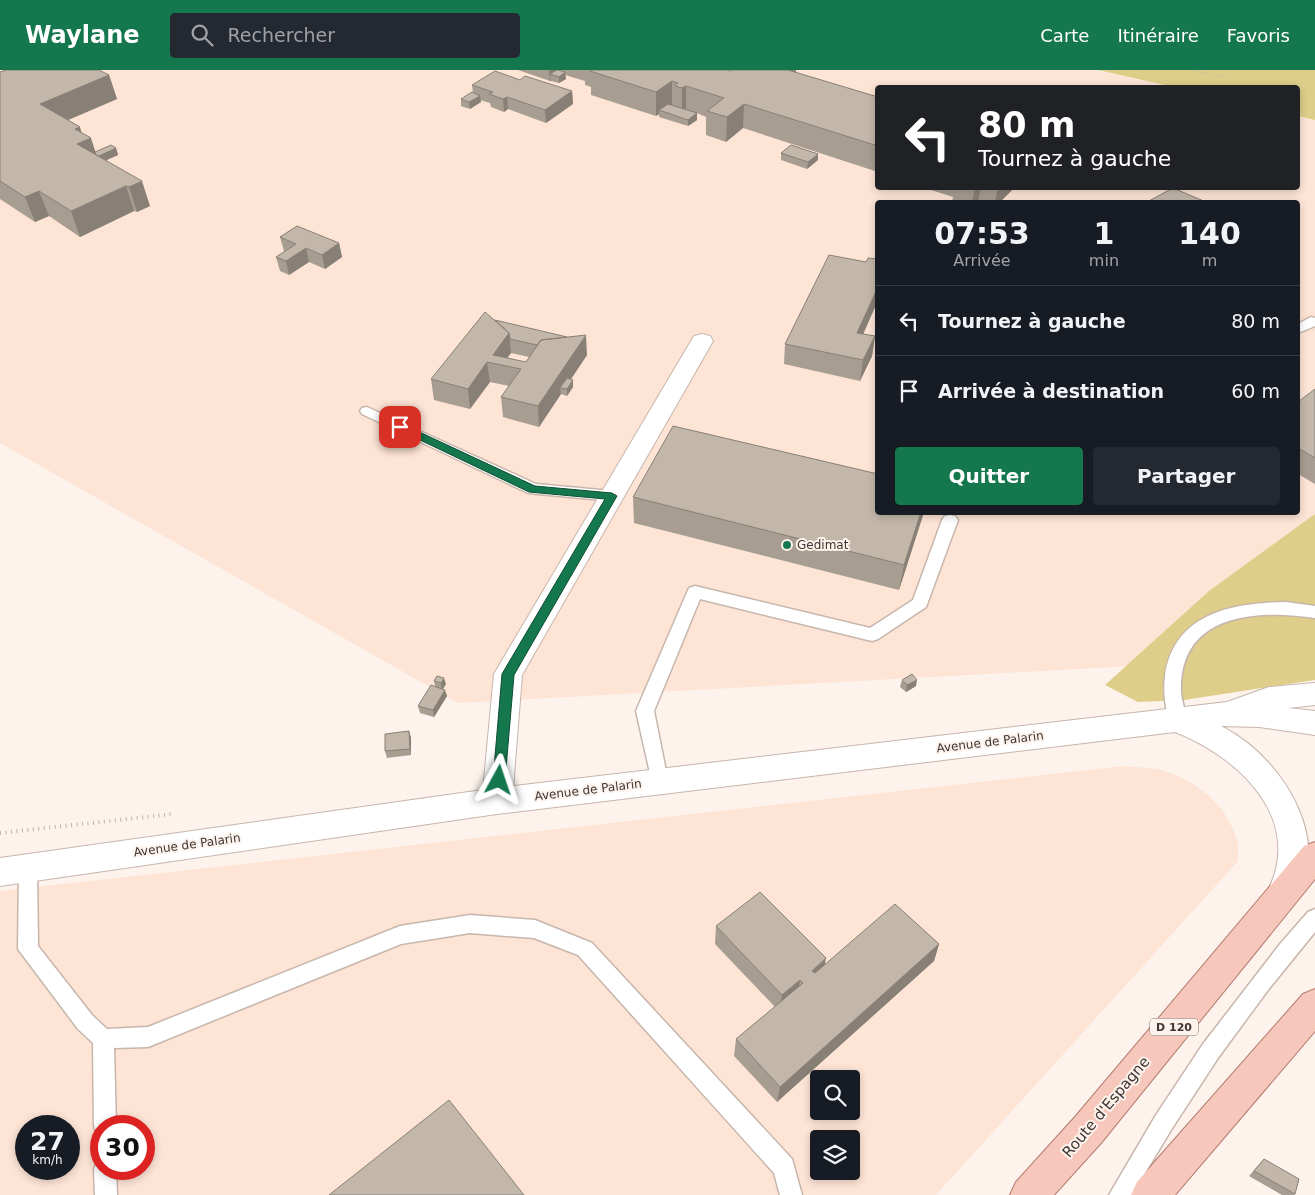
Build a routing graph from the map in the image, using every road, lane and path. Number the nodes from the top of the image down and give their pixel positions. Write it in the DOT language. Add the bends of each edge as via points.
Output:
graph roads {
  1 [pos="1193,70"];
  2 [pos="1226,78"];
  3 [pos="1300,319"];
  4 [pos="1313,322"];
  5 [pos="1300,328"];
  6 [pos="702,341"];
  7 [pos="367,411"];
  8 [pos="612,496"];
  9 [pos="950,520"];
  10 [pos="1315,612"];
  11 [pos="1315,694"];
  12 [pos="1227,714"];
  13 [pos="1178,720"];
  14 [pos="1315,724"];
  15 [pos="658,781"];
  16 [pos="497,801"];
  17 [pos="1315,856"];
  18 [pos="14,870"];
  19 [pos="1280,899"];
  20 [pos="1315,918"];
  21 [pos="1315,1005"];
  22 [pos="104,1038"];
  23 [pos="105,1115"];
  24 [pos="105,1180"];
  25 [pos="106,1195"];
  26 [pos="791,1195"];
  27 [pos="1029,1195"];
  28 [pos="1120,1195"];
  29 [pos="1150,1195"];
  1 -- 2 [label="path"];
  3 -- 4 [label="lane"];
  4 -- 5 [label="lane"];
  6 -- 8 [label="main road"];
  7 -- 8 [label="lane" via="533,489"];
  8 -- 16 [label="main road" via="508,674"];
  9 -- 15 [label="lane" via="920,603 872,635 695,592 646,710"];
  10 -- 13 [label="lane" via="1260,607 1243,609 1204,625 1184,645 1172,669 1172,698"];
  11 -- 12 [label="main road, Avenue de Palarin" via="1269,698"];
  12 -- 13 [label="main road, Avenue de Palarin"];
  12 -- 14 [label="main road, Avenue de Palarin" via="1259,715"];
  13 -- 15 [label="main road, Avenue de Palarin"];
  13 -- 19 [label="main road, Avenue de Palarin" via="1229,746 1260,772 1274,790 1286,812 1295,858 1290,880"];
  15 -- 16 [label="main road, Avenue de Palarin"];
  16 -- 18 [label="main road, Avenue de Palarin"];
  17 -- 19 [label="main road, Route d'Espagne / D 120"];
  18 -- 22 [label="lane" via="28,949 85,1022"];
  19 -- 27 [label="main road, Route d'Espagne / D 120" via="1088,1130"];
  20 -- 28 [label="lane" via="1242,1008 1156,1132"];
  21 -- 29 [label="main road"];
  22 -- 23 [label="lane"];
  22 -- 26 [label="lane" via="148,1037 400,935 470,924 535,929 585,949 784,1168"];
  24 -- 25 [label="lane"];
}
